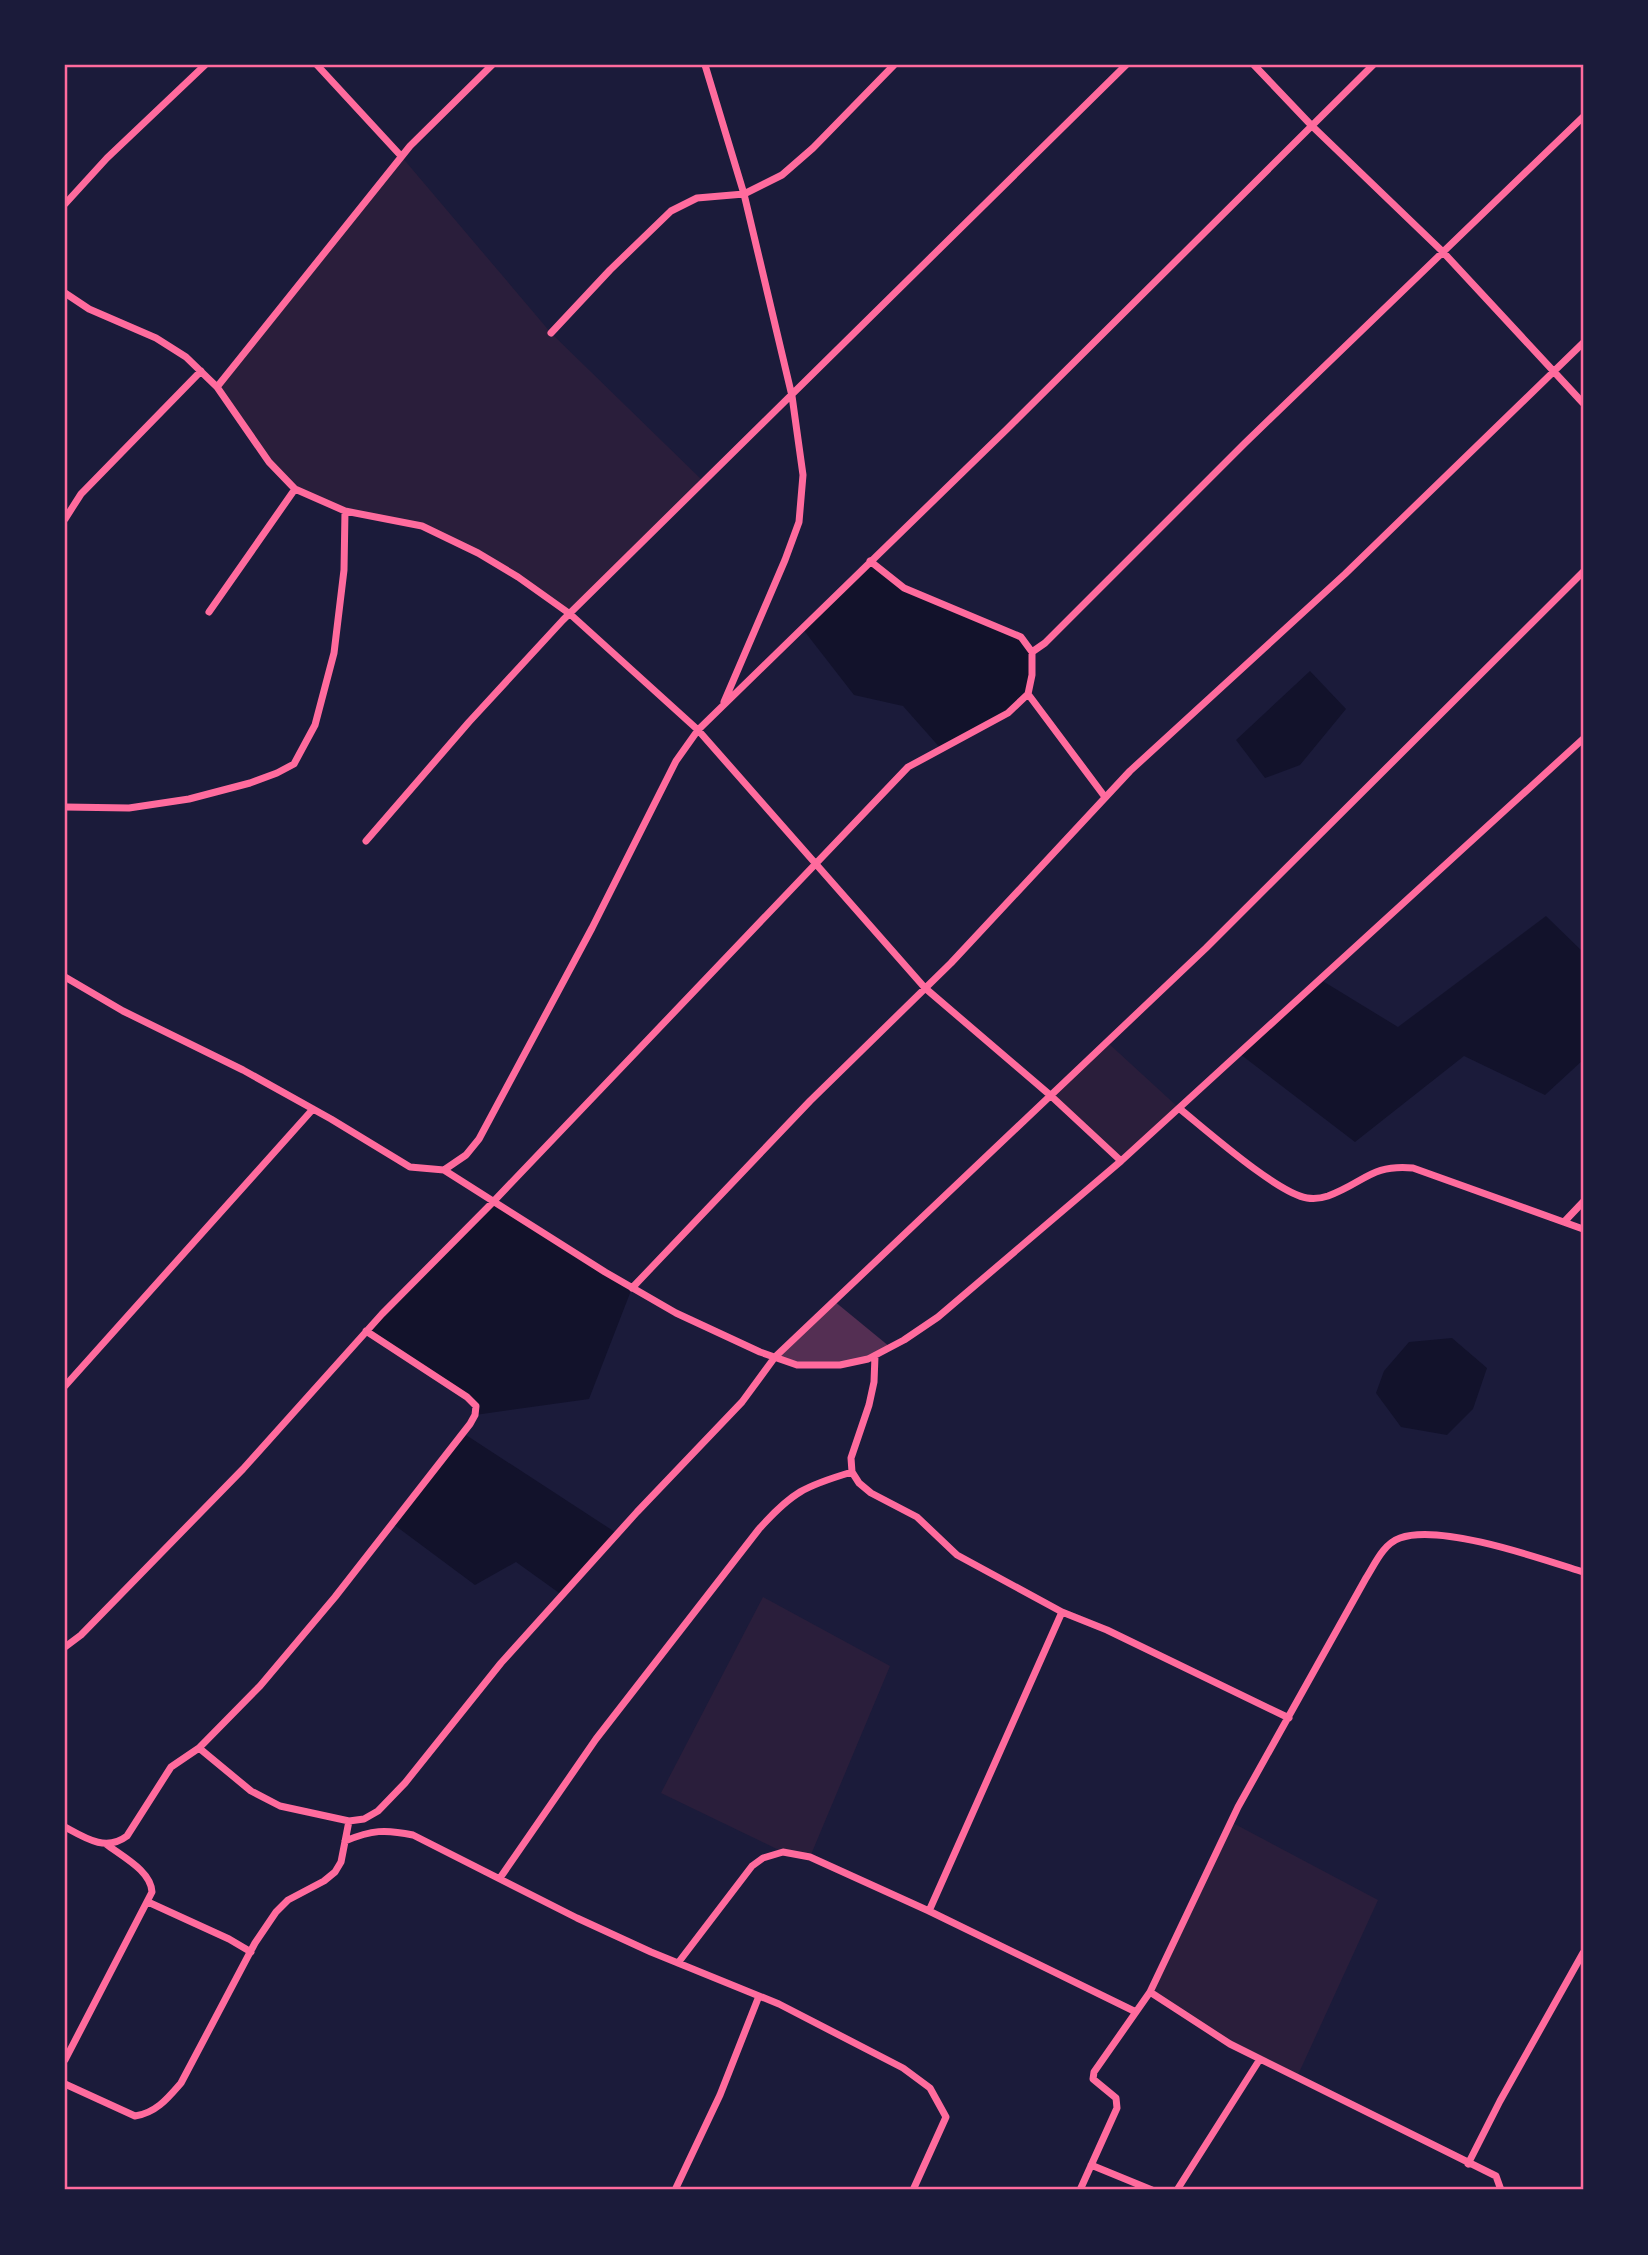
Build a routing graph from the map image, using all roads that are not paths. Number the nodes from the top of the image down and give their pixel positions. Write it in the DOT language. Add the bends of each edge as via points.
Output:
graph roads {
  1 [pos="205,65"];
  2 [pos="317,65"];
  3 [pos="492,65"];
  4 [pos="705,65"];
  5 [pos="894,65"];
  6 [pos="1125,65"];
  7 [pos="1254,65"];
  8 [pos="1373,65"];
  9 [pos="1583,117"];
  10 [pos="1312,126"];
  11 [pos="401,156"];
  12 [pos="744,194"];
  13 [pos="65,204"];
  14 [pos="1443,252"];
  15 [pos="67,297"];
  16 [pos="551,333"];
  17 [pos="1583,343"];
  18 [pos="1555,371"];
  19 [pos="201,372"];
  20 [pos="216,387"];
  21 [pos="792,396"];
  22 [pos="1583,403"];
  23 [pos="295,489"];
  24 [pos="345,511"];
  25 [pos="65,519"];
  26 [pos="870,561"];
  27 [pos="1583,572"];
  28 [pos="209,612"];
  29 [pos="570,614"];
  30 [pos="1032,652"];
  31 [pos="1028,694"];
  32 [pos="721,708"];
  33 [pos="698,730"];
  34 [pos="1583,738"];
  35 [pos="1105,797"];
  36 [pos="65,807"];
  37 [pos="366,841"];
  38 [pos="816,862"];
  39 [pos="65,977"];
  40 [pos="925,988"];
  41 [pos="1050,1095"];
  42 [pos="313,1109"];
  43 [pos="1180,1109"];
  44 [pos="1121,1161"];
  45 [pos="444,1170"];
  46 [pos="493,1202"];
  47 [pos="1583,1202"];
  48 [pos="1564,1222"];
  49 [pos="1583,1229"];
  50 [pos="632,1288"];
  51 [pos="366,1331"];
  52 [pos="874,1356"];
  53 [pos="775,1357"];
  54 [pos="65,1386"];
  55 [pos="852,1472"];
  56 [pos="1583,1572"];
  57 [pos="1062,1612"];
  58 [pos="65,1647"];
  59 [pos="1289,1718"];
  60 [pos="199,1748"];
  61 [pos="349,1821"];
  62 [pos="65,1826"];
  63 [pos="345,1841"];
  64 [pos="106,1844"];
  65 [pos="500,1878"];
  66 [pos="148,1902"];
  67 [pos="929,1911"];
  68 [pos="251,1952"];
  69 [pos="1583,1953"];
  70 [pos="678,1963"];
  71 [pos="1150,1993"];
  72 [pos="759,1996"];
  73 [pos="1136,2012"];
  74 [pos="1260,2059"];
  75 [pos="65,2060"];
  76 [pos="65,2084"];
  77 [pos="1468,2164"];
  78 [pos="1091,2165"];
  79 [pos="675,2190"];
  80 [pos="913,2190"];
  81 [pos="1080,2190"];
  82 [pos="1152,2190"];
  83 [pos="1177,2190"];
  84 [pos="1501,2190"];
  1 -- 13 [label="street"];
  2 -- 11 [label="street"];
  3 -- 11 [label="street"];
  4 -- 12 [label="street"];
  5 -- 12 [label="street" via="782,176"];
  6 -- 21 [label="street"];
  7 -- 10 [label="street"];
  8 -- 10 [label="street"];
  9 -- 14 [label="street"];
  10 -- 14 [label="street"];
  10 -- 26 [label="street"];
  11 -- 20 [label="street"];
  12 -- 16 [label="street" via="697,198 671,211"];
  12 -- 21 [label="street"];
  14 -- 18 [label="street"];
  14 -- 30 [label="street"];
  15 -- 19 [label="street" via="156,338 186,356"];
  17 -- 18 [label="street"];
  18 -- 22 [label="street"];
  18 -- 35 [label="street"];
  19 -- 20 [label="street"];
  19 -- 25 [label="street" via="81,494"];
  20 -- 23 [label="street"];
  21 -- 29 [label="street"];
  21 -- 32 [label="street" via="803,475 799,522"];
  23 -- 24 [label="street"];
  23 -- 28 [label="street"];
  24 -- 29 [label="street" via="422,526 478,553"];
  24 -- 36 [label="street" via="344,570 334,653 315,724 294,764 250,783 189,799 129,808"];
  26 -- 30 [label="street" via="904,588 1021,637"];
  26 -- 32 [label="street"];
  27 -- 41 [label="street" via="1206,948"];
  29 -- 33 [label="street"];
  29 -- 37 [label="street"];
  30 -- 31 [label="street"];
  31 -- 35 [label="street"];
  31 -- 38 [label="street" via="1008,713 908,767"];
  32 -- 33 [label="street"];
  33 -- 38 [label="street"];
  33 -- 45 [label="street" via="676,761 479,1139 467,1156"];
  34 -- 43 [label="street"];
  35 -- 40 [label="street"];
  38 -- 40 [label="street"];
  38 -- 46 [label="street"];
  39 -- 42 [label="street"];
  40 -- 41 [label="street"];
  40 -- 50 [label="street"];
  41 -- 44 [label="street"];
  41 -- 53 [label="street"];
  42 -- 45 [label="street" via="410,1167"];
  42 -- 54 [label="street"];
  43 -- 44 [label="street"];
  43 -- 48 [label="street" via="1269,1179 1308,1198 1324,1197 1381,1168 1395,1166 1413,1168"];
  44 -- 52 [label="street" via="938,1317"];
  45 -- 46 [label="street"];
  46 -- 50 [label="street"];
  46 -- 51 [label="street"];
  47 -- 48 [label="street"];
  48 -- 49 [label="street"];
  50 -- 53 [label="street"];
  51 -- 58 [label="street" via="243,1469"];
  51 -- 60 [label="street" via="467,1397 476,1406 475,1415 335,1597 260,1686"];
  52 -- 53 [label="street" via="839,1365 797,1365"];
  52 -- 55 [label="street" via="874,1382 851,1458"];
  53 -- 61 [label="street" via="743,1402 501,1663 405,1783 378,1811"];
  55 -- 57 [label="street" via="870,1493 917,1517 957,1555"];
  55 -- 65 [label="street" via="811,1485 782,1503 759,1529 596,1739"];
  56 -- 59 [label="street" via="1472,1539 1399,1538 1386,1548 1366,1578"];
  57 -- 59 [label="street"];
  57 -- 67 [label="street"];
  59 -- 71 [label="street" via="1238,1807"];
  60 -- 61 [label="street" via="267,1800"];
  60 -- 64 [label="street" via="171,1767 127,1836"];
  61 -- 63 [label="street"];
  62 -- 64 [label="street"];
  63 -- 65 [label="street" via="390,1830 414,1835"];
  63 -- 68 [label="street" via="335,1872 288,1900"];
  64 -- 66 [label="street" via="152,1882"];
  65 -- 70 [label="street"];
  66 -- 68 [label="street"];
  66 -- 75 [label="street"];
  67 -- 70 [label="street" via="810,1857 783,1852 752,1866"];
  67 -- 73 [label="street"];
  68 -- 76 [label="street" via="181,2083 154,2110 135,2116"];
  69 -- 77 [label="street"];
  70 -- 72 [label="street"];
  71 -- 73 [label="street"];
  71 -- 74 [label="street"];
  72 -- 79 [label="street" via="720,2095"];
  72 -- 80 [label="street" via="903,2068 930,2088 946,2117"];
  73 -- 78 [label="street" via="1094,2072 1093,2079 1116,2098 1117,2108"];
  74 -- 77 [label="street"];
  74 -- 83 [label="street"];
  77 -- 84 [label="street" via="1496,2176"];
  78 -- 81 [label="street"];
  78 -- 82 [label="street"];
}
